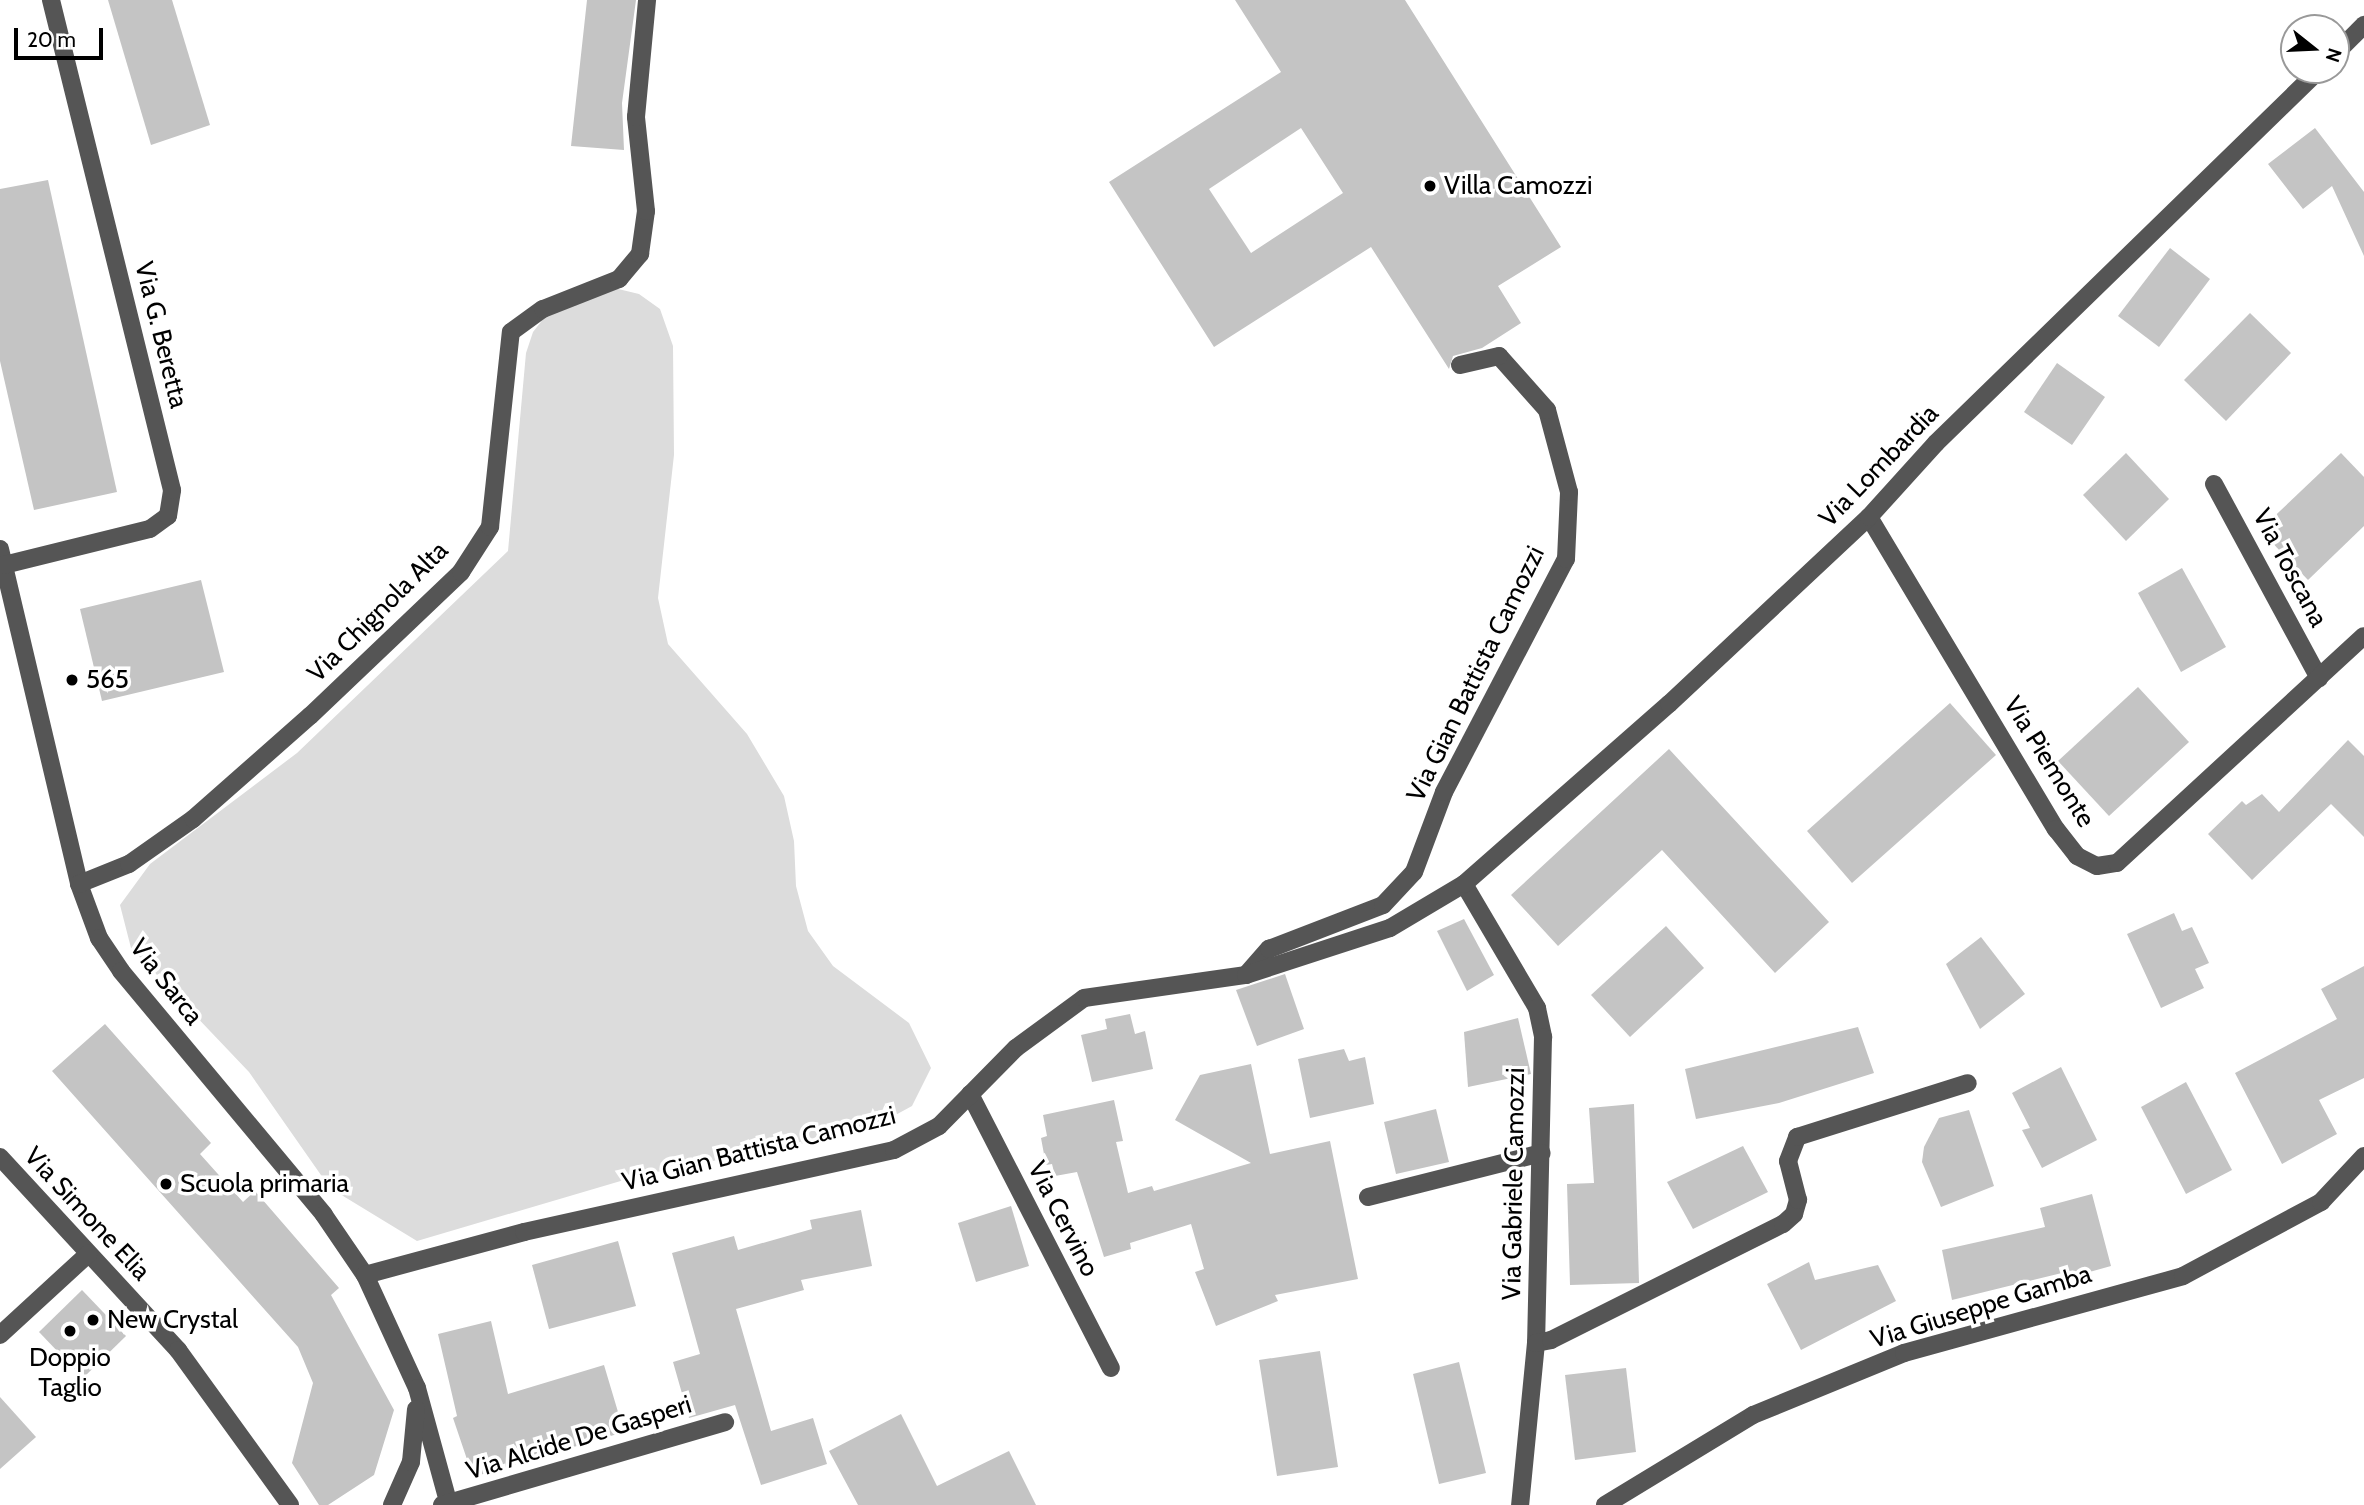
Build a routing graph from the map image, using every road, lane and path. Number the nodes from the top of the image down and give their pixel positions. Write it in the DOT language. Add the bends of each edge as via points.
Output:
graph roads {
  1 [pos="51,0"];
  2 [pos="647,0"];
  3 [pos="2305,84"];
  4 [pos="1460,365"];
  5 [pos="2214,484"];
  6 [pos="1869,517"];
  7 [pos="2,557"];
  8 [pos="2364,636"];
  9 [pos="2319,678"];
  10 [pos="79,884"];
  11 [pos="1464,884"];
  12 [pos="1246,975"];
  13 [pos="1968,1083"];
  14 [pos="970,1094"];
  15 [pos="1542,1153"];
  16 [pos="2364,1156"];
  17 [pos="0,1157"];
  18 [pos="1368,1197"];
  19 [pos="88,1254"];
  20 [pos="365,1275"];
  21 [pos="0,1335"];
  22 [pos="1536,1343"];
  23 [pos="1111,1368"];
  24 [pos="417,1388"];
  25 [pos="725,1422"];
  26 [pos="290,1505"];
  27 [pos="392,1505"];
  28 [pos="442,1505"];
  29 [pos="449,1505"];
  30 [pos="1520,1505"];
  31 [pos="1605,1505"];
  1 -- 7 [label="street, Via G. Beretta" via="172,490 168,516 150,529"];
  2 -- 10 [label="street, Via Chignola Alta" via="636,117 646,211 640,254 619,279 543,309 511,332 489,527 461,572 310,716 193,819 129,864"];
  3 -- 6 [label="street, Via Lombardia" via="1936,443"];
  4 -- 12 [label="street, Via Gian Battista Camozzi" via="1499,356 1547,410 1569,492 1566,559 1444,792 1414,872 1383,905 1269,949"];
  5 -- 9 [label="street, Via Toscana"];
  6 -- 9 [label="street, Via Piemonte" via="2056,829 2077,856 2096,866 2117,863"];
  6 -- 11 [label="street, Via Lombardia" via="1669,704"];
  7 -- 10 [label="street, Via Sarca"];
  8 -- 9 [label="street, Via Piemonte"];
  10 -- 20 [label="street, Via Sarca" via="99,938 121,971 324,1215"];
  11 -- 12 [label="street, Via Gian Battista Camozzi" via="1390,928"];
  11 -- 15 [label="street, Via Gabriele Camozzi" via="1537,1008 1543,1037"];
  12 -- 14 [label="street, Via Gian Battista Camozzi" via="1084,998 1016,1048"];
  13 -- 22 [label="street" via="1797,1137 1788,1161 1798,1200 1794,1214 1783,1224 1551,1340"];
  14 -- 20 [label="street, Via Gian Battista Camozzi" via="939,1126 894,1150 524,1232"];
  14 -- 23 [label="street, Via Cervino"];
  15 -- 18 [label="street"];
  15 -- 22 [label="street, Via Gabriele Camozzi"];
  16 -- 31 [label="street, Via Giuseppe Gamba" via="2321,1202 2183,1276 1904,1353 1753,1415"];
  17 -- 19 [label="street, Via Simone Elia"];
  19 -- 21 [label="street"];
  19 -- 26 [label="street, Via Simone Elia" via="178,1350"];
  20 -- 24 [label="street, Via Sarca"];
  22 -- 30 [label="street, Via Gabriele Camozzi"];
  24 -- 27 [label="street" via="411,1462"];
  24 -- 29 [label="street, Via Sarca"];
  25 -- 29 [label="street, Via Alcide De Gasperi"];
  28 -- 29 [label="street, Via Alcide De Gasperi"];
}
